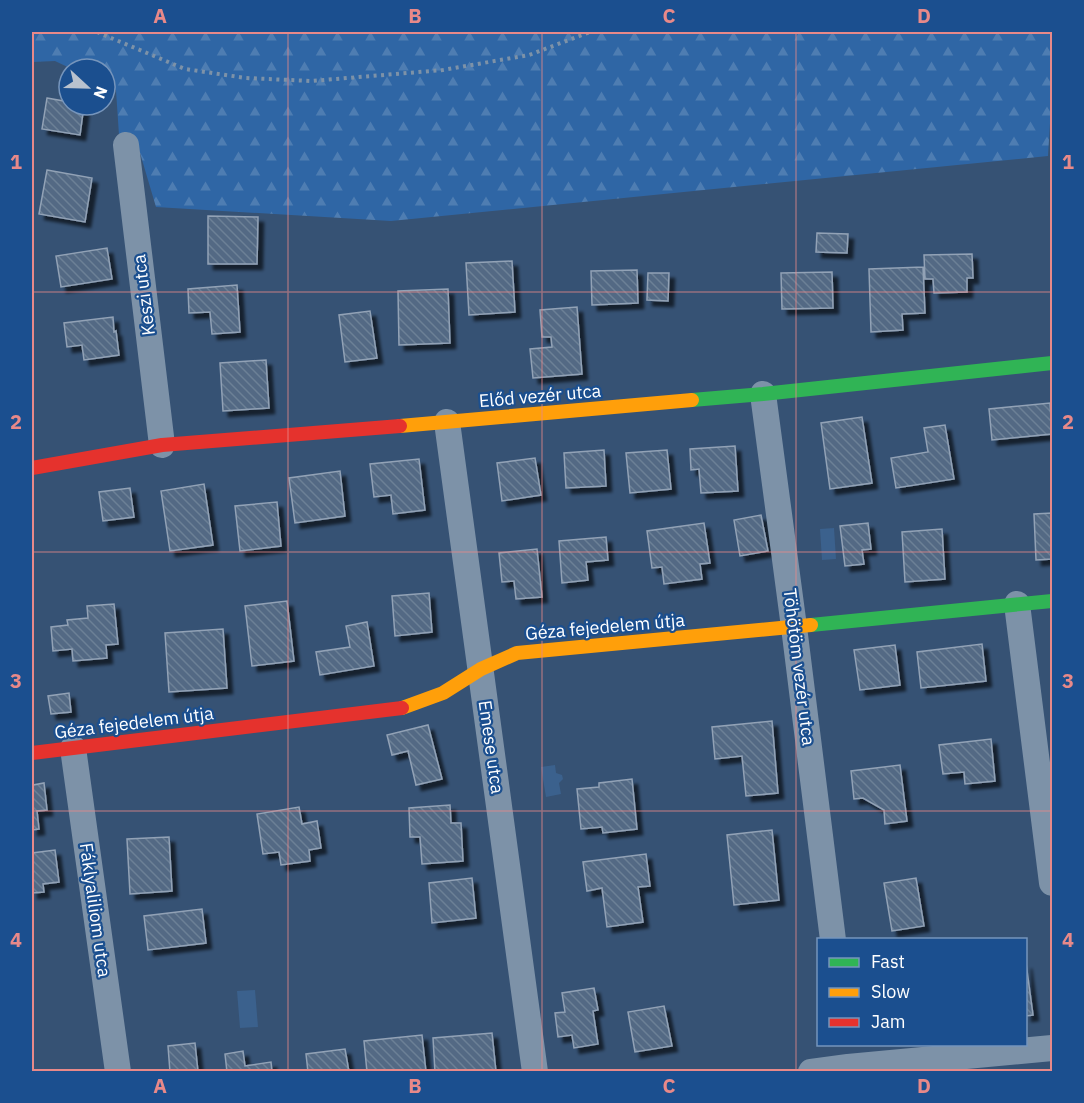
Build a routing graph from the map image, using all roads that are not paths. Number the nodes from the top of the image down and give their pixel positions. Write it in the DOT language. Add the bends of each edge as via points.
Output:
graph roads {
  1 [pos="126,145"];
  2 [pos="1053,363"];
  3 [pos="763,394"];
  4 [pos="447,422"];
  5 [pos="162,445"];
  6 [pos="32,468"];
  7 [pos="1053,601"];
  8 [pos="1017,604"];
  9 [pos="794,627"];
  10 [pos="481,669"];
  11 [pos="73,748"];
  12 [pos="32,753"];
  13 [pos="1053,884"];
  14 [pos="833,938"];
  15 [pos="1053,1048"];
  16 [pos="848,1061"];
  17 [pos="118,1071"];
  18 [pos="535,1071"];
  19 [pos="811,1071"];
  1 -- 5 [label="street, Keszi utca"];
  2 -- 3 [label="street, Előd vezér utca"];
  3 -- 4 [label="street, Előd vezér utca"];
  3 -- 9 [label="street, Töhötöm vezér utca"];
  4 -- 5 [label="street, Előd vezér utca"];
  4 -- 10 [label="street, Emese utca"];
  5 -- 6 [label="street, Előd vezér utca"];
  7 -- 8 [label="street, Géza fejedelem útja"];
  8 -- 9 [label="street, Géza fejedelem útja"];
  8 -- 13 [label="street"];
  9 -- 10 [label="street, Géza fejedelem útja" via="517,653"];
  9 -- 14 [label="street, Töhötöm vezér utca"];
  10 -- 11 [label="street, Géza fejedelem útja" via="442,693 400,710"];
  10 -- 18 [label="street, Emese utca"];
  11 -- 12 [label="street, Géza fejedelem útja"];
  11 -- 17 [label="street, Fáklyaliliom utca"];
  15 -- 16 [label="street"];
  16 -- 19 [label="street"];
}
